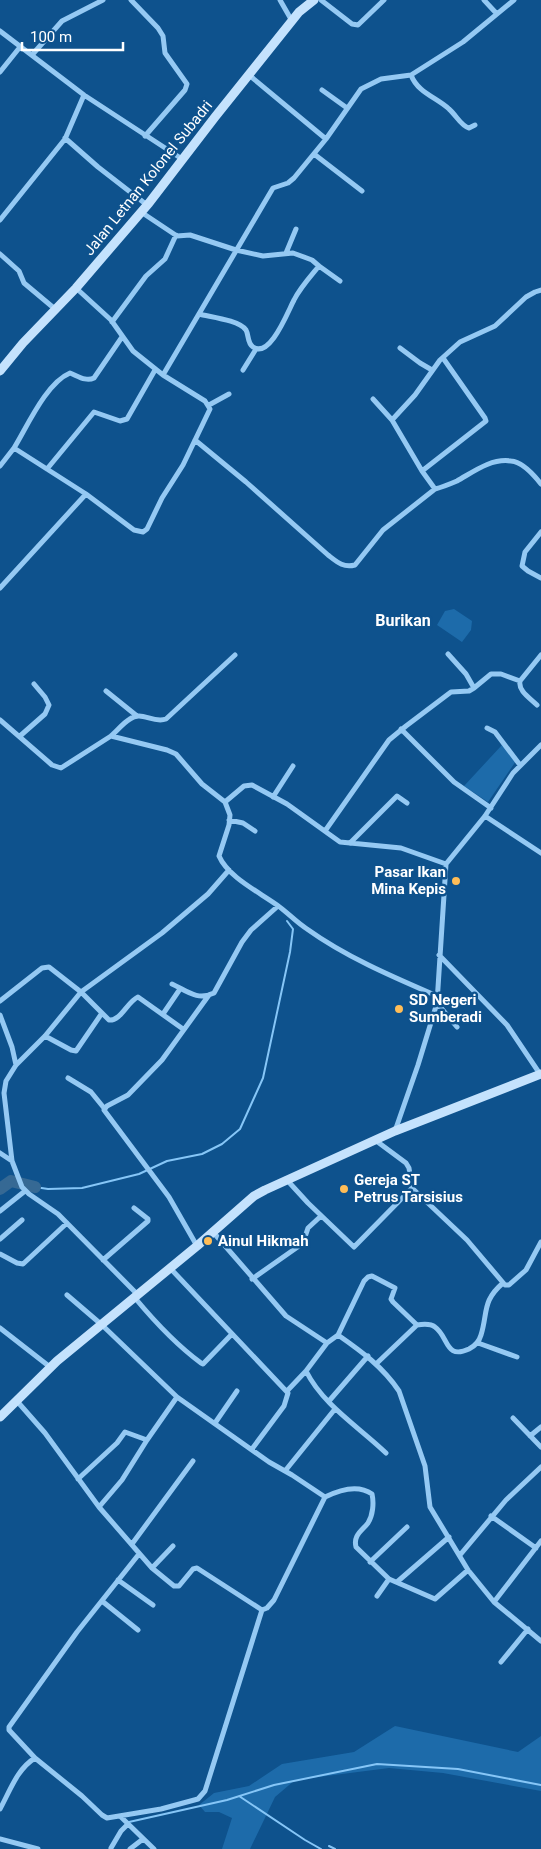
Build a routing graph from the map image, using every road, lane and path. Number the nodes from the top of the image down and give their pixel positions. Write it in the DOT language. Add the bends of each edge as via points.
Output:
graph roads {
  1 [pos="103,0"];
  2 [pos="131,0"];
  3 [pos="280,0"];
  4 [pos="314,0"];
  5 [pos="321,0"];
  6 [pos="384,0"];
  7 [pos="484,0"];
  8 [pos="514,0"];
  9 [pos="497,14"];
  10 [pos="292,21"];
  11 [pos="0,31"];
  12 [pos="20,47"];
  13 [pos="32,55"];
  14 [pos="0,72"];
  15 [pos="411,74"];
  16 [pos="249,75"];
  17 [pos="322,90"];
  18 [pos="84,95"];
  19 [pos="347,108"];
  20 [pos="475,125"];
  21 [pos="145,136"];
  22 [pos="65,138"];
  23 [pos="326,140"];
  24 [pos="314,154"];
  25 [pos="182,160"];
  26 [pos="362,190"];
  27 [pos="144,208"];
  28 [pos="0,220"];
  29 [pos="296,229"];
  30 [pos="176,235"];
  31 [pos="236,250"];
  32 [pos="286,253"];
  33 [pos="0,254"];
  34 [pos="319,266"];
  35 [pos="340,282"];
  36 [pos="76,288"];
  37 [pos="541,290"];
  38 [pos="55,309"];
  39 [pos="199,314"];
  40 [pos="112,322"];
  41 [pos="122,338"];
  42 [pos="256,348"];
  43 [pos="400,348"];
  44 [pos="443,358"];
  45 [pos="0,370"];
  46 [pos="155,370"];
  47 [pos="243,370"];
  48 [pos="432,370"];
  49 [pos="163,375"];
  50 [pos="229,394"];
  51 [pos="373,399"];
  52 [pos="209,405"];
  53 [pos="392,420"];
  54 [pos="195,440"];
  55 [pos="14,448"];
  56 [pos="0,466"];
  57 [pos="46,469"];
  58 [pos="422,470"];
  59 [pos="541,484"];
  60 [pos="435,490"];
  61 [pos="86,494"];
  62 [pos="541,532"];
  63 [pos="541,578"];
  64 [pos="0,588"];
  65 [pos="448,654"];
  66 [pos="235,655"];
  67 [pos="541,655"];
  68 [pos="520,681"];
  69 [pos="34,684"];
  70 [pos="474,688"];
  71 [pos="106,691"];
  72 [pos="537,705"];
  73 [pos="137,716"];
  74 [pos="0,720"];
  75 [pos="487,728"];
  76 [pos="401,729"];
  77 [pos="20,736"];
  78 [pos="111,736"];
  79 [pos="541,746"];
  80 [pos="520,765"];
  81 [pos="293,766"];
  82 [pos="273,797"];
  83 [pos="226,802"];
  84 [pos="406,803"];
  85 [pos="491,808"];
  86 [pos="485,816"];
  87 [pos="229,820"];
  88 [pos="255,831"];
  89 [pos="325,831"];
  90 [pos="350,843"];
  91 [pos="541,852"];
  92 [pos="446,864"];
  93 [pos="229,870"];
  94 [pos="278,906"];
  95 [pos="439,955"];
  96 [pos="172,984"];
  97 [pos="180,988"];
  98 [pos="81,992"];
  99 [pos="209,996"];
  100 [pos="437,996"];
  101 [pos="0,1002"];
  102 [pos="437,1003"];
  103 [pos="102,1013"];
  104 [pos="163,1014"];
  105 [pos="0,1015"];
  106 [pos="457,1026"];
  107 [pos="184,1029"];
  108 [pos="45,1036"];
  109 [pos="16,1065"];
  110 [pos="541,1074"];
  111 [pos="68,1078"];
  112 [pos="103,1107"];
  113 [pos="395,1131"];
  114 [pos="375,1140"];
  115 [pos="1,1157"];
  116 [pos="12,1161"];
  117 [pos="285,1179"];
  118 [pos="412,1188"];
  119 [pos="25,1191"];
  120 [pos="134,1208"];
  121 [pos="0,1211"];
  122 [pos="321,1216"];
  123 [pos="22,1220"];
  124 [pos="66,1223"];
  125 [pos="213,1232"];
  126 [pos="0,1239"];
  127 [pos="541,1242"];
  128 [pos="197,1246"];
  129 [pos="0,1254"];
  130 [pos="103,1260"];
  131 [pos="170,1268"];
  132 [pos="252,1279"];
  133 [pos="502,1283"];
  134 [pos="67,1295"];
  135 [pos="136,1297"];
  136 [pos="102,1325"];
  137 [pos="417,1325"];
  138 [pos="0,1328"];
  139 [pos="232,1334"];
  140 [pos="338,1334"];
  141 [pos="327,1343"];
  142 [pos="478,1343"];
  143 [pos="368,1356"];
  144 [pos="517,1357"];
  145 [pos="376,1364"];
  146 [pos="50,1367"];
  147 [pos="306,1371"];
  148 [pos="237,1391"];
  149 [pos="287,1391"];
  150 [pos="177,1397"];
  151 [pos="16,1400"];
  152 [pos="329,1401"];
  153 [pos="335,1409"];
  154 [pos="0,1417"];
  155 [pos="513,1418"];
  156 [pos="215,1423"];
  157 [pos="541,1427"];
  158 [pos="530,1436"];
  159 [pos="147,1440"];
  160 [pos="541,1447"];
  161 [pos="252,1449"];
  162 [pos="386,1452"];
  163 [pos="193,1461"];
  164 [pos="541,1467"];
  165 [pos="285,1471"];
  166 [pos="78,1479"];
  167 [pos="325,1497"];
  168 [pos="98,1507"];
  169 [pos="491,1516"];
  170 [pos="406,1527"];
  171 [pos="449,1537"];
  172 [pos="541,1541"];
  173 [pos="132,1544"];
  174 [pos="174,1546"];
  175 [pos="536,1548"];
  176 [pos="139,1554"];
  177 [pos="460,1555"];
  178 [pos="370,1562"];
  179 [pos="152,1568"];
  180 [pos="468,1570"];
  181 [pos="389,1579"];
  182 [pos="118,1580"];
  183 [pos="397,1582"];
  184 [pos="377,1596"];
  185 [pos="102,1601"];
  186 [pos="494,1602"];
  187 [pos="154,1606"];
  188 [pos="262,1610"];
  189 [pos="528,1629"];
  190 [pos="138,1630"];
  191 [pos="541,1641"];
  192 [pos="501,1662"];
  193 [pos="35,1758"];
  194 [pos="0,1809"];
  195 [pos="121,1817"];
  196 [pos="128,1824"];
  197 [pos="0,1839"];
  198 [pos="144,1839"];
  199 [pos="111,1848"];
  200 [pos="38,1849"];
  201 [pos="130,1849"];
  202 [pos="154,1849"];
  1 -- 13 [label="street" via="62,21"];
  2 -- 21 [label="street" via="158,28 163,36 165,54 187,84"];
  3 -- 10 [label="street"];
  4 -- 10 [label="main road, Jalan Letnan Kolonel Subadri"];
  5 -- 6 [label="street" via="352,24 358,25"];
  7 -- 9 [label="street"];
  8 -- 9 [label="street"];
  9 -- 15 [label="street" via="463,42"];
  10 -- 16 [label="main road, Jalan Letnan Kolonel Subadri"];
  11 -- 12 [label="street"];
  12 -- 13 [label="street"];
  12 -- 14 [label="street"];
  13 -- 18 [label="street"];
  15 -- 19 [label="street" via="368,84"];
  15 -- 20 [label="street" via="420,89 452,111 465,127"];
  16 -- 23 [label="street"];
  16 -- 25 [label="main road, Jalan Letnan Kolonel Subadri"];
  17 -- 19 [label="street"];
  18 -- 21 [label="street"];
  18 -- 22 [label="street"];
  19 -- 23 [label="street"];
  21 -- 25 [label="street"];
  22 -- 27 [label="street"];
  22 -- 28 [label="street"];
  23 -- 24 [label="street"];
  24 -- 26 [label="street"];
  24 -- 31 [label="street" via="291,181 273,188"];
  25 -- 27 [label="main road, Jalan Letnan Kolonel Subadri"];
  27 -- 30 [label="street"];
  27 -- 36 [label="main road, Jalan Letnan Kolonel Subadri"];
  29 -- 32 [label="street"];
  30 -- 31 [label="street" via="190,235"];
  30 -- 40 [label="street" via="166,259 146,276"];
  31 -- 32 [label="street" via="263,256"];
  31 -- 39 [label="street"];
  32 -- 34 [label="street" via="305,256"];
  33 -- 38 [label="street" via="19,270 24,283"];
  34 -- 35 [label="street"];
  34 -- 42 [label="street" via="293,301 266,347"];
  36 -- 38 [label="main road, Jalan Letnan Kolonel Subadri"];
  36 -- 40 [label="street"];
  37 -- 44 [label="street" via="526,297 495,326 460,342"];
  38 -- 45 [label="main road, Jalan Letnan Kolonel Subadri"];
  39 -- 42 [label="street" via="239,324 246,329 250,344"];
  39 -- 49 [label="street"];
  40 -- 41 [label="street"];
  41 -- 46 [label="street"];
  41 -- 55 [label="street" via="94,378 85,379 70,373 56,382"];
  42 -- 47 [label="street"];
  43 -- 48 [label="street"];
  44 -- 48 [label="street"];
  44 -- 58 [label="street" via="486,421"];
  46 -- 49 [label="street"];
  46 -- 57 [label="street" via="127,420 116,420 94,412"];
  48 -- 53 [label="street"];
  49 -- 52 [label="street"];
  50 -- 52 [label="street"];
  51 -- 53 [label="street"];
  52 -- 54 [label="street"];
  53 -- 58 [label="street"];
  54 -- 60 [label="street" via="328,555 348,567 355,565 383,530"];
  54 -- 61 [label="street" via="143,532 134,530"];
  55 -- 56 [label="street"];
  55 -- 57 [label="street"];
  57 -- 61 [label="street"];
  58 -- 60 [label="street"];
  59 -- 60 [label="street" via="520,464 511,461 494,462"];
  61 -- 64 [label="street"];
  62 -- 63 [label="street" via="525,552 522,566"];
  65 -- 70 [label="street"];
  66 -- 73 [label="street" via="166,720"];
  67 -- 68 [label="street"];
  68 -- 70 [label="street" via="495,673"];
  68 -- 72 [label="street" via="522,690"];
  69 -- 77 [label="street" via="49,705 45,714"];
  70 -- 76 [label="street" via="452,692"];
  71 -- 73 [label="street"];
  73 -- 78 [label="street"];
  74 -- 77 [label="street"];
  75 -- 80 [label="street" via="495,732"];
  76 -- 85 [label="street" via="454,782"];
  76 -- 89 [label="street" via="389,740"];
  77 -- 78 [label="street" via="52,765 61,768"];
  78 -- 83 [label="street" via="176,754 202,784"];
  79 -- 80 [label="street"];
  80 -- 85 [label="street"];
  81 -- 82 [label="street"];
  82 -- 83 [label="street" via="252,785 244,786"];
  82 -- 89 [label="street"];
  83 -- 87 [label="street"];
  84 -- 90 [label="street" via="397,796"];
  85 -- 86 [label="street"];
  86 -- 91 [label="street"];
  86 -- 92 [label="street"];
  87 -- 88 [label="street"];
  87 -- 93 [label="street" via="219,856"];
  89 -- 90 [label="street" via="340,842"];
  90 -- 92 [label="street" via="401,848"];
  92 -- 95 [label="street"];
  93 -- 94 [label="street"];
  93 -- 98 [label="street" via="208,894 162,933"];
  94 -- 99 [label="street" via="251,930 217,990"];
  94 -- 100 [label="street" via="330,944"];
  95 -- 100 [label="street"];
  95 -- 110 [label="street" via="507,1025"];
  96 -- 97 [label="street"];
  97 -- 99 [label="street" via="192,995"];
  97 -- 104 [label="street"];
  98 -- 101 [label="street" via="45,966"];
  98 -- 103 [label="street"];
  98 -- 108 [label="street"];
  99 -- 107 [label="street"];
  100 -- 102 [label="street"];
  102 -- 106 [label="street"];
  102 -- 113 [label="street"];
  103 -- 104 [label="street" via="109,1020 115,1020 138,997"];
  103 -- 108 [label="street" via="76,1051"];
  104 -- 107 [label="street"];
  105 -- 109 [label="street"];
  107 -- 112 [label="street" via="162,1060 136,1087"];
  108 -- 109 [label="street"];
  109 -- 116 [label="street" via="6,1081 4,1093"];
  110 -- 113 [label="main road"];
  111 -- 112 [label="street" via="97,1098"];
  112 -- 128 [label="street" via="170,1197"];
  113 -- 114 [label="main road"];
  114 -- 117 [label="main road"];
  114 -- 118 [label="street" via="408,1166"];
  115 -- 116 [label="street"];
  116 -- 119 [label="street"];
  117 -- 122 [label="street"];
  117 -- 125 [label="main road" via="254,1196"];
  118 -- 122 [label="street" via="354,1247"];
  118 -- 133 [label="street" via="467,1240"];
  119 -- 121 [label="street"];
  119 -- 124 [label="street"];
  120 -- 130 [label="street" via="148,1221"];
  122 -- 132 [label="street" via="308,1228 299,1246"];
  123 -- 126 [label="street"];
  124 -- 129 [label="street" via="23,1264"];
  124 -- 130 [label="street"];
  125 -- 128 [label="main road"];
  125 -- 132 [label="street"];
  127 -- 133 [label="street" via="526,1270 509,1285"];
  128 -- 131 [label="main road"];
  130 -- 135 [label="street"];
  131 -- 135 [label="main road"];
  131 -- 139 [label="street"];
  132 -- 141 [label="street" via="286,1316"];
  133 -- 142 [label="street" via="487,1304"];
  134 -- 136 [label="street"];
  135 -- 136 [label="main road"];
  135 -- 139 [label="street" via="168,1336 200,1363 203,1364"];
  136 -- 146 [label="main road"];
  136 -- 150 [label="street"];
  137 -- 140 [label="street" via="393,1302 395,1288 368,1276"];
  137 -- 142 [label="street" via="434,1326 454,1351 460,1352"];
  137 -- 145 [label="street"];
  138 -- 146 [label="street"];
  139 -- 149 [label="street"];
  140 -- 141 [label="street"];
  140 -- 143 [label="street"];
  141 -- 147 [label="street"];
  142 -- 144 [label="street"];
  143 -- 145 [label="street"];
  143 -- 152 [label="street"];
  145 -- 171 [label="street" via="399,1391 425,1466 430,1507"];
  146 -- 151 [label="main road"];
  147 -- 149 [label="street"];
  147 -- 152 [label="street"];
  148 -- 156 [label="street"];
  149 -- 161 [label="street" via="284,1406"];
  150 -- 156 [label="street"];
  150 -- 159 [label="street"];
  151 -- 154 [label="main road"];
  151 -- 166 [label="street"];
  152 -- 153 [label="street"];
  153 -- 162 [label="street"];
  153 -- 165 [label="street"];
  155 -- 158 [label="street"];
  156 -- 161 [label="street"];
  157 -- 158 [label="street"];
  158 -- 160 [label="street"];
  159 -- 166 [label="street" via="125,1432"];
  159 -- 168 [label="street" via="122,1480"];
  161 -- 165 [label="street"];
  163 -- 173 [label="street"];
  164 -- 169 [label="street"];
  165 -- 167 [label="street"];
  166 -- 168 [label="street"];
  167 -- 178 [label="street" via="356,1488 372,1494 370,1518 355,1542"];
  167 -- 188 [label="street" via="274,1600"];
  168 -- 173 [label="street"];
  169 -- 175 [label="street"];
  169 -- 177 [label="street"];
  170 -- 178 [label="street"];
  171 -- 177 [label="street"];
  171 -- 183 [label="street"];
  172 -- 175 [label="street"];
  173 -- 176 [label="street"];
  174 -- 179 [label="street"];
  175 -- 186 [label="street"];
  176 -- 179 [label="street"];
  176 -- 182 [label="street"];
  177 -- 180 [label="street"];
  178 -- 181 [label="street"];
  179 -- 188 [label="street" via="171,1585 179,1586 197,1568"];
  180 -- 183 [label="street" via="436,1599"];
  180 -- 186 [label="street"];
  181 -- 183 [label="street"];
  181 -- 184 [label="street"];
  182 -- 185 [label="street"];
  182 -- 187 [label="street"];
  185 -- 190 [label="street"];
  185 -- 193 [label="street" via="76,1632 9,1727"];
  186 -- 189 [label="street"];
  188 -- 195 [label="street" via="205,1791 198,1799"];
  189 -- 191 [label="street"];
  189 -- 192 [label="street"];
  193 -- 194 [label="street" via="21,1771"];
  193 -- 195 [label="street" via="102,1816"];
  195 -- 196 [label="street"];
  196 -- 198 [label="street"];
  196 -- 199 [label="street"];
  197 -- 200 [label="street"];
  198 -- 201 [label="street"];
  198 -- 202 [label="street"];
}
